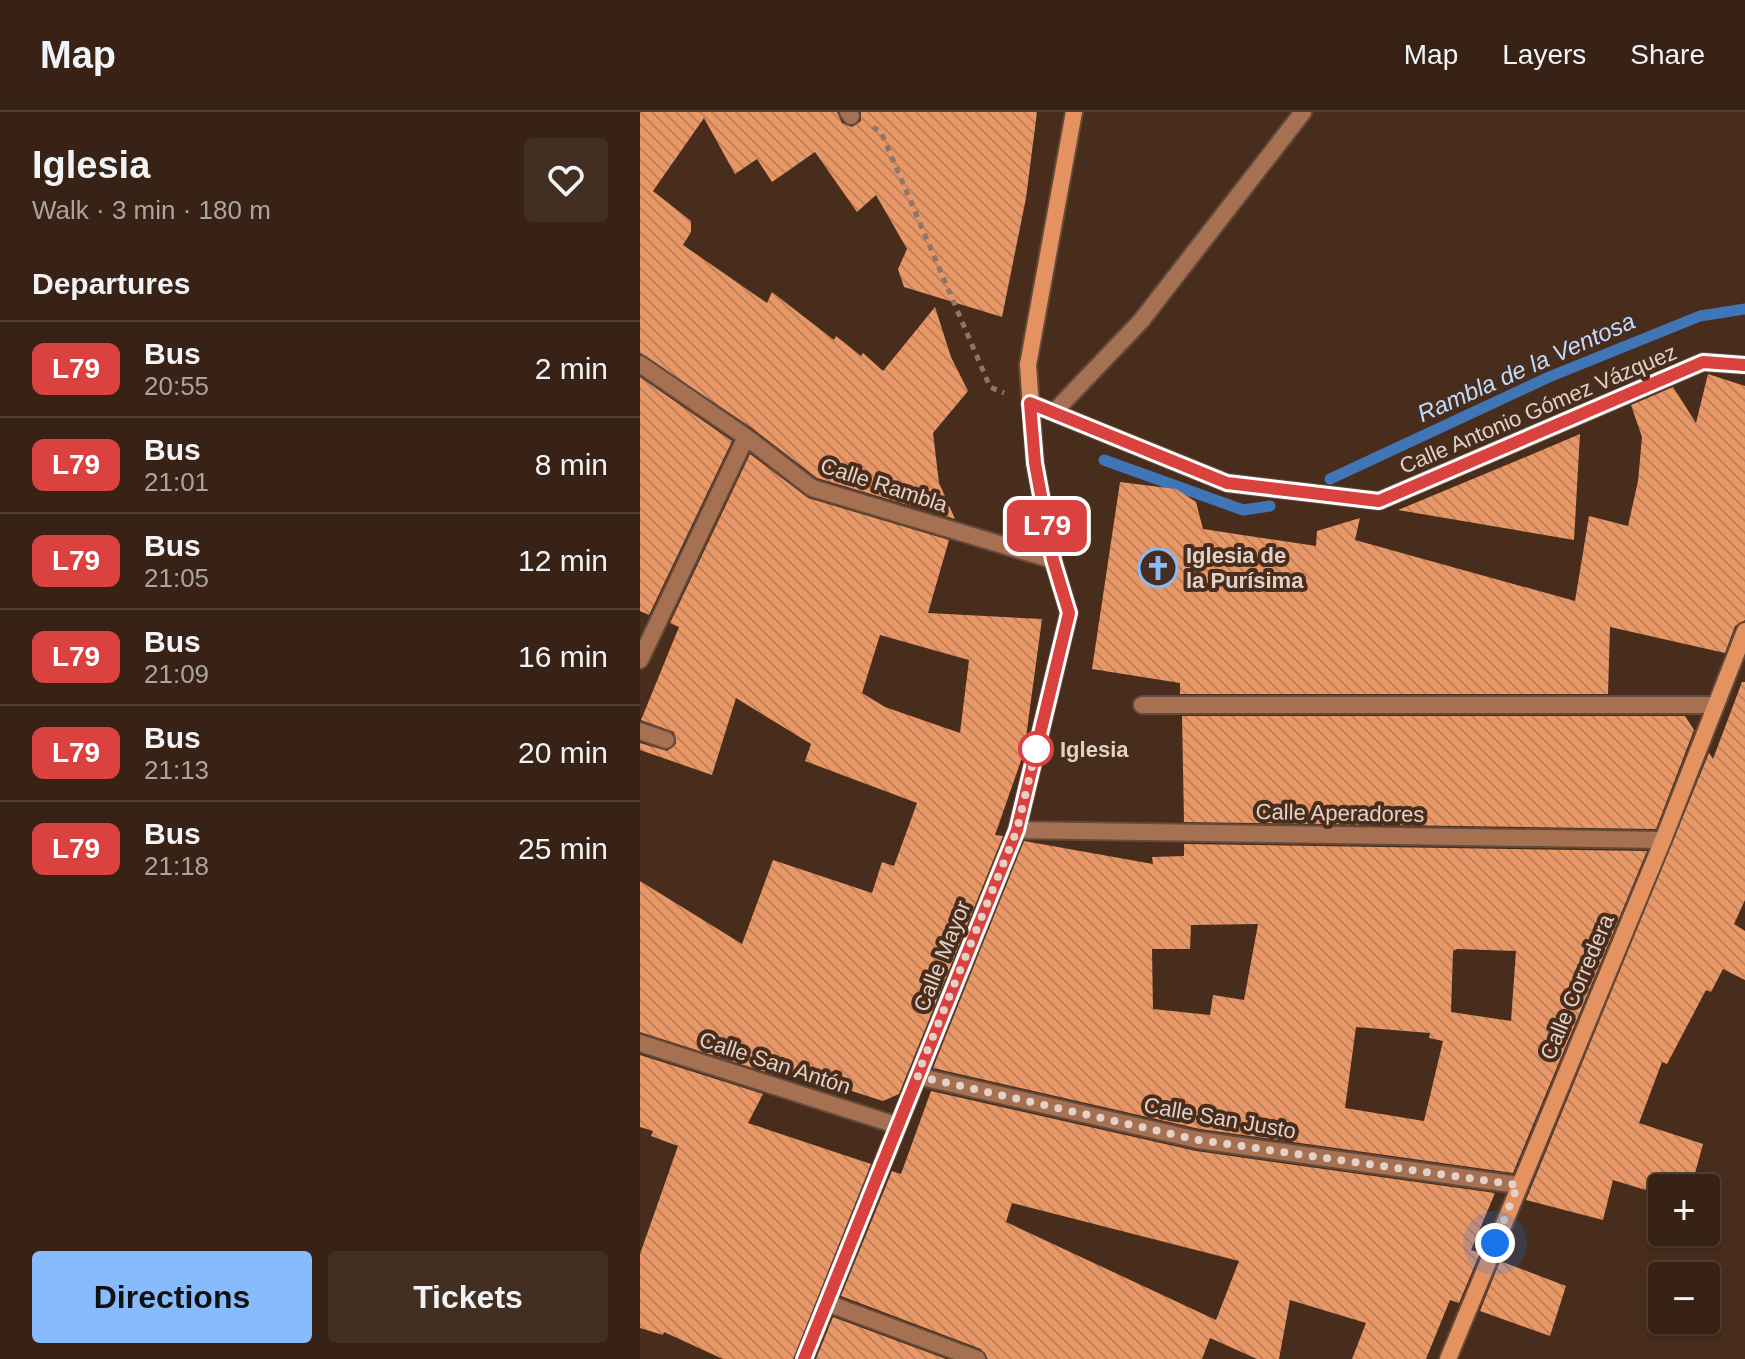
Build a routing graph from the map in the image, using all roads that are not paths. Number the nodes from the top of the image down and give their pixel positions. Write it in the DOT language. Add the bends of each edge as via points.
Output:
graph roads {
  1 [pos="1074,112"];
  2 [pos="1303,112"];
  3 [pos="640,364"];
  4 [pos="1745,365"];
  5 [pos="1030,403"];
  6 [pos="1054,412"];
  7 [pos="746,437"];
  8 [pos="1053,560"];
  9 [pos="1745,631"];
  10 [pos="640,660"];
  11 [pos="1142,705"];
  12 [pos="1715,705"];
  13 [pos="640,731"];
  14 [pos="666,740"];
  15 [pos="1017,830"];
  16 [pos="1663,840"];
  17 [pos="640,1043"];
  18 [pos="917,1076"];
  19 [pos="896,1125"];
  20 [pos="1518,1185"];
  21 [pos="827,1303"];
  22 [pos="804,1359"];
  23 [pos="977,1359"];
  24 [pos="1448,1359"];
  1 -- 5 [label="street, Calle Mayor" via="1028,365"];
  2 -- 6 [label="street" via="1141,321"];
  3 -- 7 [label="street, Calle Rambla"];
  4 -- 6 [label="street, Calle Antonio Gómez Vázquez" via="1703,362 1379,501 1227,483"];
  5 -- 6 [label="street, Calle Antonio Gómez Vázquez"];
  5 -- 8 [label="street, Calle Mayor"];
  7 -- 8 [label="street, Calle Rambla" via="812,488"];
  7 -- 10 [label="street"];
  8 -- 15 [label="street, Calle Mayor" via="1069,613"];
  9 -- 12 [label="street, Calle Corredera"];
  11 -- 12 [label="street"];
  12 -- 16 [label="street, Calle Corredera"];
  13 -- 14 [label="street"];
  15 -- 16 [label="street, Calle Aperadores"];
  15 -- 18 [label="street, Calle Mayor"];
  16 -- 20 [label="street, Calle Corredera"];
  17 -- 19 [label="street, Calle San Antón"];
  18 -- 19 [label="street, Calle Mayor"];
  18 -- 20 [label="street, Calle San Justo" via="1198,1140"];
  19 -- 21 [label="street, Calle Mayor"];
  20 -- 24 [label="street, Calle Corredera"];
  21 -- 22 [label="street, Calle Mayor"];
  21 -- 23 [label="street"];
}
